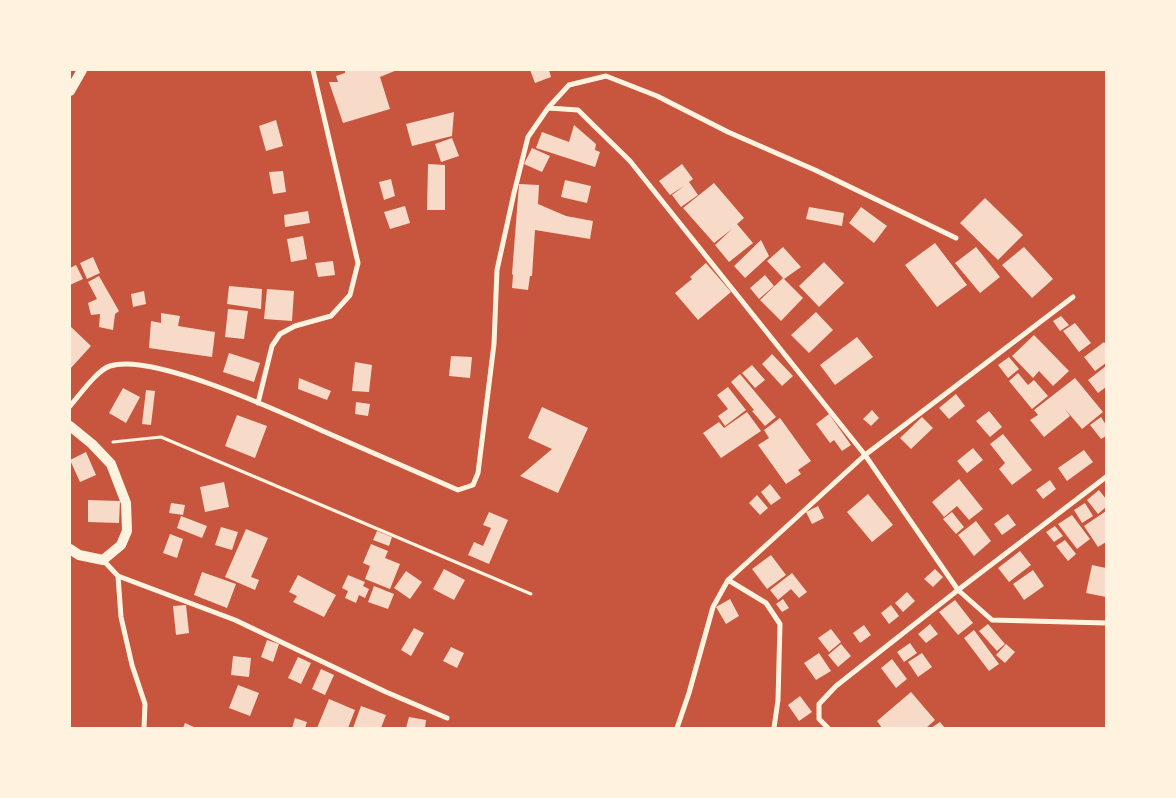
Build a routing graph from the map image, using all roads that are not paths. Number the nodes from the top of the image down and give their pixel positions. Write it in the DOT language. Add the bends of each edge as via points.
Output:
graph roads {
  1 [pos="82,70"];
  2 [pos="313,70"];
  3 [pos="70,91"];
  4 [pos="548,108"];
  5 [pos="956,238"];
  6 [pos="1073,298"];
  7 [pos="258,403"];
  8 [pos="70,406"];
  9 [pos="70,426"];
  10 [pos="865,455"];
  11 [pos="1106,477"];
  12 [pos="70,549"];
  13 [pos="103,560"];
  14 [pos="118,576"];
  15 [pos="728,580"];
  16 [pos="958,590"];
  17 [pos="1106,623"];
  18 [pos="447,718"];
  19 [pos="144,728"];
  20 [pos="677,728"];
  21 [pos="774,728"];
  22 [pos="828,728"];
  1 -- 3 [label="main road"];
  2 -- 7 [label="street" via="358,263 350,296 331,316 295,326 280,334 272,346"];
  4 -- 5 [label="street" via="569,85 606,76 657,96"];
  4 -- 7 [label="street" via="528,137 497,270 492,353 478,473 473,485 458,490"];
  4 -- 10 [label="street" via="578,110 630,161"];
  6 -- 10 [label="street"];
  7 -- 8 [label="street" via="182,375 130,364 109,366 99,373"];
  9 -- 13 [label="main road" via="111,464 126,503 127,531 122,545"];
  10 -- 15 [label="street"];
  10 -- 16 [label="street"];
  11 -- 16 [label="street"];
  12 -- 13 [label="main road" via="79,555"];
  13 -- 14 [label="street"];
  14 -- 18 [label="street" via="235,620"];
  14 -- 19 [label="street" via="121,617 145,704"];
  15 -- 20 [label="street" via="713,607"];
  15 -- 21 [label="street" via="766,603 780,624"];
  16 -- 17 [label="street" via="992,620"];
  16 -- 22 [label="street" via="836,686 819,704 819,719"];
}
